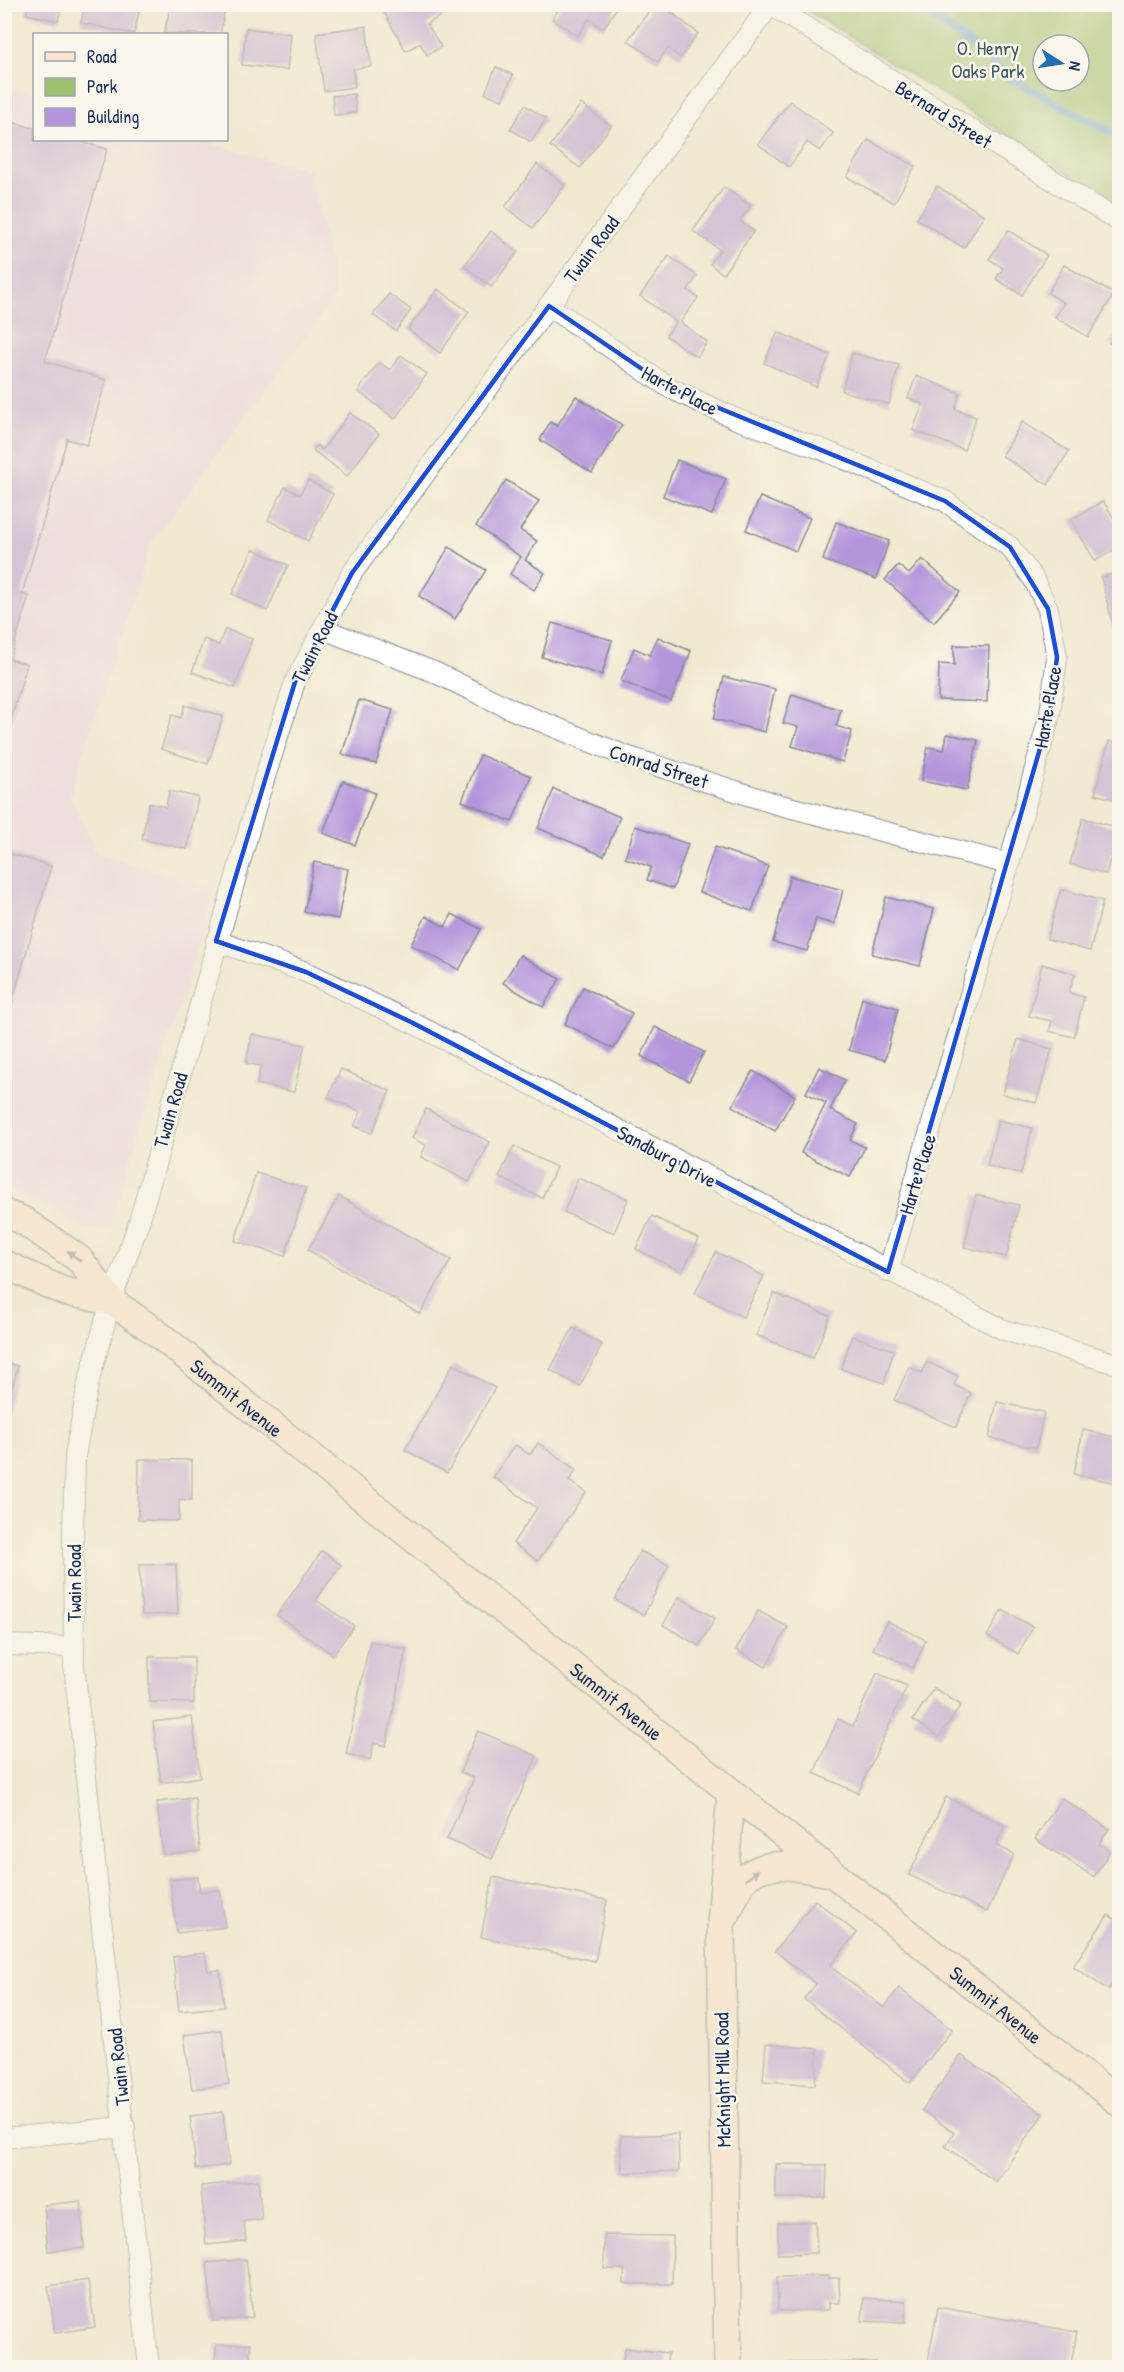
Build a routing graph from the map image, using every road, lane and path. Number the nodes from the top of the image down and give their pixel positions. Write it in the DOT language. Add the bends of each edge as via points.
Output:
graph roads {
  1 [pos="770,5"];
  2 [pos="1119,222"];
  3 [pos="549,306"];
  4 [pos="323,629"];
  5 [pos="1010,864"];
  6 [pos="216,941"];
  7 [pos="4,1213"];
  8 [pos="4,1264"];
  9 [pos="888,1272"];
  10 [pos="111,1301"];
  11 [pos="1119,1365"];
  12 [pos="4,1645"];
  13 [pos="74,1647"];
  14 [pos="731,1793"];
  15 [pos="832,1873"];
  16 [pos="721,1924"];
  17 [pos="1119,2103"];
  18 [pos="125,2127"];
  19 [pos="4,2138"];
  20 [pos="149,2367"];
  21 [pos="728,2367"];
  1 -- 2 [label="street, Bernard Street"];
  1 -- 3 [label="street, Twain Road"];
  3 -- 4 [label="street, Twain Road" via="352,573"];
  3 -- 5 [label="street, Harte Place" via="670,388 736,419 821,449 945,501 1010,547 1033,578 1048,609 1057,657 1050,714"];
  4 -- 5 [label="street, Conrad Street" via="434,672 622,755 773,803"];
  4 -- 6 [label="street, Twain Road" via="295,682"];
  5 -- 9 [label="street, Harte Place"];
  6 -- 9 [label="street, Sandburg Drive" via="306,972 413,1023"];
  6 -- 10 [label="street, Twain Road" via="139,1222"];
  10 -- 7 [label="main road, Summit Avenue, one-way" via="79,1259 22,1220"];
  8 -- 10 [label="main road, Summit Avenue" via="63,1291"];
  9 -- 11 [label="street, Sandburg Drive" via="1004,1330"];
  10 -- 13 [label="street, Twain Road" via="88,1384 75,1456"];
  10 -- 14 [label="main road, Summit Avenue" via="153,1330"];
  12 -- 13 [label="street"];
  13 -- 18 [label="street, Twain Road"];
  14 -- 15 [label="main road, Summit Avenue"];
  14 -- 16 [label="main road, McKnight Mill Road"];
  16 -- 15 [label="main road, one-way" via="746,1878 758,1869 783,1866"];
  15 -- 17 [label="main road, Summit Avenue"];
  16 -- 21 [label="main road, McKnight Mill Road"];
  18 -- 19 [label="street"];
  18 -- 20 [label="street, Twain Road"];
}
